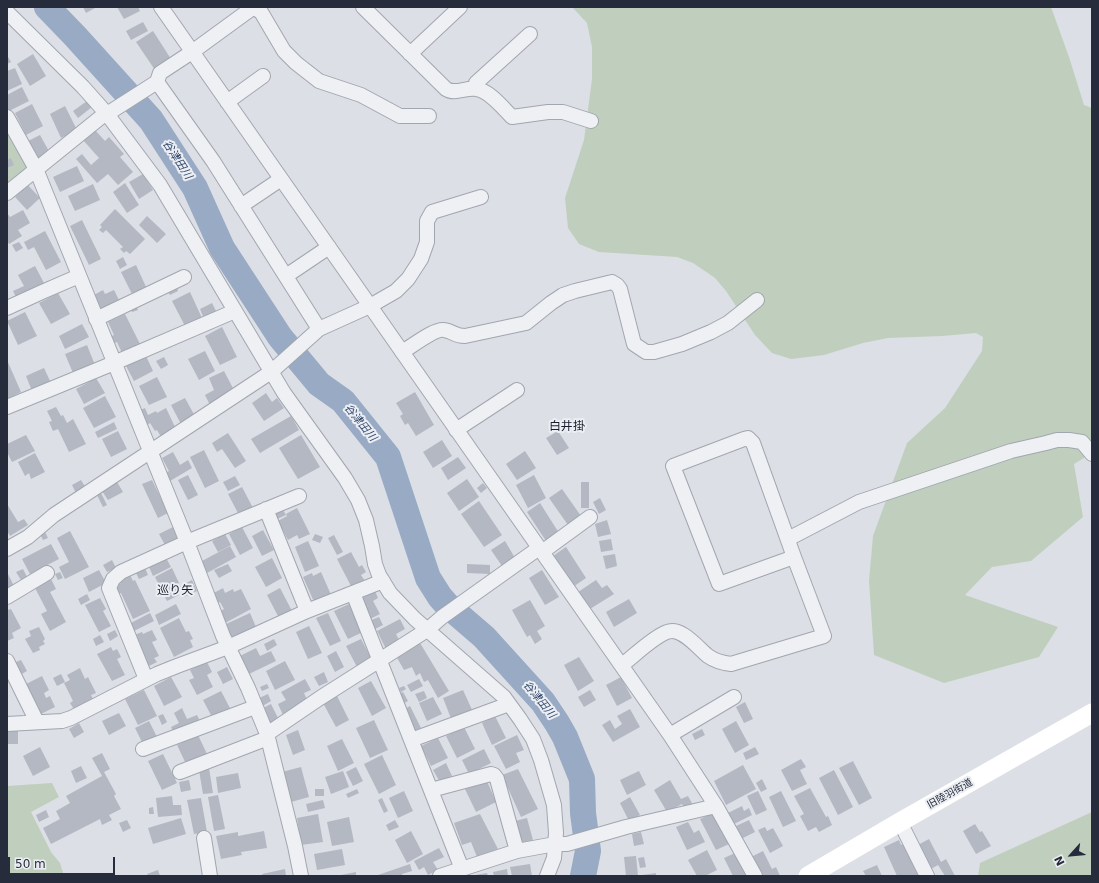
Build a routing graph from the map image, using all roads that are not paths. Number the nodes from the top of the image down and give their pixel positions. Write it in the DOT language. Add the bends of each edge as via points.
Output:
graph roads {
  1 [pos="161,7"];
  2 [pos="362,7"];
  3 [pos="460,7"];
  4 [pos="7,12"];
  5 [pos="530,34"];
  6 [pos="192,52"];
  7 [pos="410,54"];
  8 [pos="263,76"];
  9 [pos="152,85"];
  10 [pos="476,88"];
  11 [pos="227,102"];
  12 [pos="111,111"];
  13 [pos="429,116"];
  14 [pos="7,117"];
  15 [pos="591,121"];
  16 [pos="36,169"];
  17 [pos="281,179"];
  18 [pos="7,193"];
  19 [pos="481,197"];
  20 [pos="241,206"];
  21 [pos="329,247"];
  22 [pos="79,276"];
  23 [pos="286,276"];
  24 [pos="184,277"];
  25 [pos="757,300"];
  26 [pos="370,306"];
  27 [pos="7,308"];
  28 [pos="235,311"];
  29 [pos="96,319"];
  30 [pos="316,333"];
  31 [pos="402,352"];
  32 [pos="114,363"];
  33 [pos="271,372"];
  34 [pos="517,390"];
  35 [pos="7,407"];
  36 [pos="456,430"];
  37 [pos="150,453"];
  38 [pos="1092,454"];
  39 [pos="299,496"];
  40 [pos="266,509"];
  41 [pos="590,517"];
  42 [pos="788,539"];
  43 [pos="187,542"];
  44 [pos="7,549"];
  45 [pos="540,550"];
  46 [pos="794,557"];
  47 [pos="47,574"];
  48 [pos="383,581"];
  49 [pos="353,593"];
  50 [pos="7,598"];
  51 [pos="307,611"];
  52 [pos="427,630"];
  53 [pos="228,647"];
  54 [pos="379,660"];
  55 [pos="7,661"];
  56 [pos="622,666"];
  57 [pos="146,680"];
  58 [pos="734,697"];
  59 [pos="509,704"];
  60 [pos="255,707"];
  61 [pos="1092,713"];
  62 [pos="37,722"];
  63 [pos="7,724"];
  64 [pos="670,735"];
  65 [pos="267,736"];
  66 [pos="411,740"];
  67 [pos="143,749"];
  68 [pos="180,772"];
  69 [pos="431,790"];
  70 [pos="716,806"];
  71 [pos="900,822"];
  72 [pos="204,838"];
  73 [pos="561,844"];
  74 [pos="517,851"];
  75 [pos="462,869"];
  76 [pos="210,876"];
  77 [pos="301,876"];
  78 [pos="440,876"];
  79 [pos="547,876"];
  80 [pos="755,876"];
  81 [pos="808,876"];
  82 [pos="927,876"];
  1 -- 6 [label="street"];
  2 -- 7 [label="street"];
  3 -- 7 [label="street"];
  4 -- 12 [label="street"];
  5 -- 10 [label="street" via="476,83"];
  6 -- 9 [label="street" via="160,73"];
  6 -- 11 [label="street"];
  6 -- 13 [label="street" via="254,8 260,12 284,50 319,81 361,95 400,116"];
  7 -- 10 [label="street" via="446,90 450,92"];
  8 -- 11 [label="street"];
  9 -- 12 [label="street"];
  9 -- 20 [label="street" via="213,161"];
  10 -- 15 [label="street" via="486,92 512,117 564,112"];
  11 -- 17 [label="street"];
  12 -- 16 [label="street"];
  12 -- 28 [label="street" via="160,185"];
  14 -- 16 [label="street"];
  16 -- 18 [label="street"];
  16 -- 22 [label="street"];
  17 -- 20 [label="street"];
  17 -- 21 [label="street"];
  19 -- 26 [label="street" via="432,212 427,222 427,242 421,259 408,279 396,291"];
  20 -- 23 [label="street"];
  21 -- 23 [label="street"];
  21 -- 26 [label="street"];
  22 -- 27 [label="street"];
  22 -- 29 [label="street"];
  23 -- 30 [label="street"];
  24 -- 29 [label="street"];
  25 -- 31 [label="street" via="728,323 711,332 682,344 646,352 634,344 620,289 612,282 564,295 526,323 465,336 440,329"];
  26 -- 30 [label="street"];
  26 -- 31 [label="street"];
  28 -- 32 [label="street"];
  28 -- 33 [label="street"];
  29 -- 32 [label="street"];
  30 -- 33 [label="street"];
  31 -- 36 [label="street"];
  32 -- 35 [label="street"];
  32 -- 37 [label="street"];
  33 -- 37 [label="street"];
  33 -- 48 [label="street" via="358,500 366,520 379,575"];
  34 -- 36 [label="street"];
  36 -- 45 [label="street"];
  37 -- 43 [label="street"];
  37 -- 44 [label="street"];
  38 -- 42 [label="street" via="1082,442 1069,440 1057,440 1010,451 859,502"];
  39 -- 40 [label="street"];
  40 -- 43 [label="street"];
  40 -- 51 [label="street"];
  41 -- 45 [label="street"];
  42 -- 46 [label="street"];
  42 -- 46 [label="street" via="753,443 748,438 673,466 719,584"];
  43 -- 53 [label="street"];
  43 -- 57 [label="street" via="121,572 113,579 109,588"];
  45 -- 52 [label="street"];
  45 -- 56 [label="street"];
  46 -- 56 [label="street" via="824,636 731,664 720,663 709,657 674,630 658,637"];
  47 -- 50 [label="street"];
  48 -- 49 [label="street"];
  48 -- 52 [label="street" via="390,593"];
  49 -- 51 [label="street"];
  49 -- 54 [label="street"];
  51 -- 53 [label="street"];
  52 -- 54 [label="street"];
  52 -- 59 [label="street"];
  53 -- 57 [label="street"];
  53 -- 60 [label="street"];
  54 -- 65 [label="street"];
  54 -- 66 [label="street"];
  55 -- 62 [label="street"];
  56 -- 64 [label="street"];
  57 -- 62 [label="street" via="71,718"];
  58 -- 64 [label="street"];
  59 -- 66 [label="street"];
  59 -- 73 [label="street" via="533,739 541,760 554,805 556,833"];
  60 -- 65 [label="street"];
  60 -- 67 [label="street"];
  61 -- 71 [label="street, 旧陸羽街道"];
  62 -- 63 [label="street"];
  64 -- 70 [label="street"];
  65 -- 68 [label="street"];
  65 -- 77 [label="street"];
  66 -- 69 [label="street"];
  69 -- 74 [label="street" via="494,775"];
  69 -- 75 [label="street"];
  70 -- 73 [label="street"];
  70 -- 80 [label="street"];
  71 -- 81 [label="street, 旧陸羽街道"];
  71 -- 82 [label="street"];
  72 -- 76 [label="street"];
  73 -- 74 [label="street"];
  73 -- 79 [label="street"];
  74 -- 75 [label="street"];
  75 -- 78 [label="street"];
}
